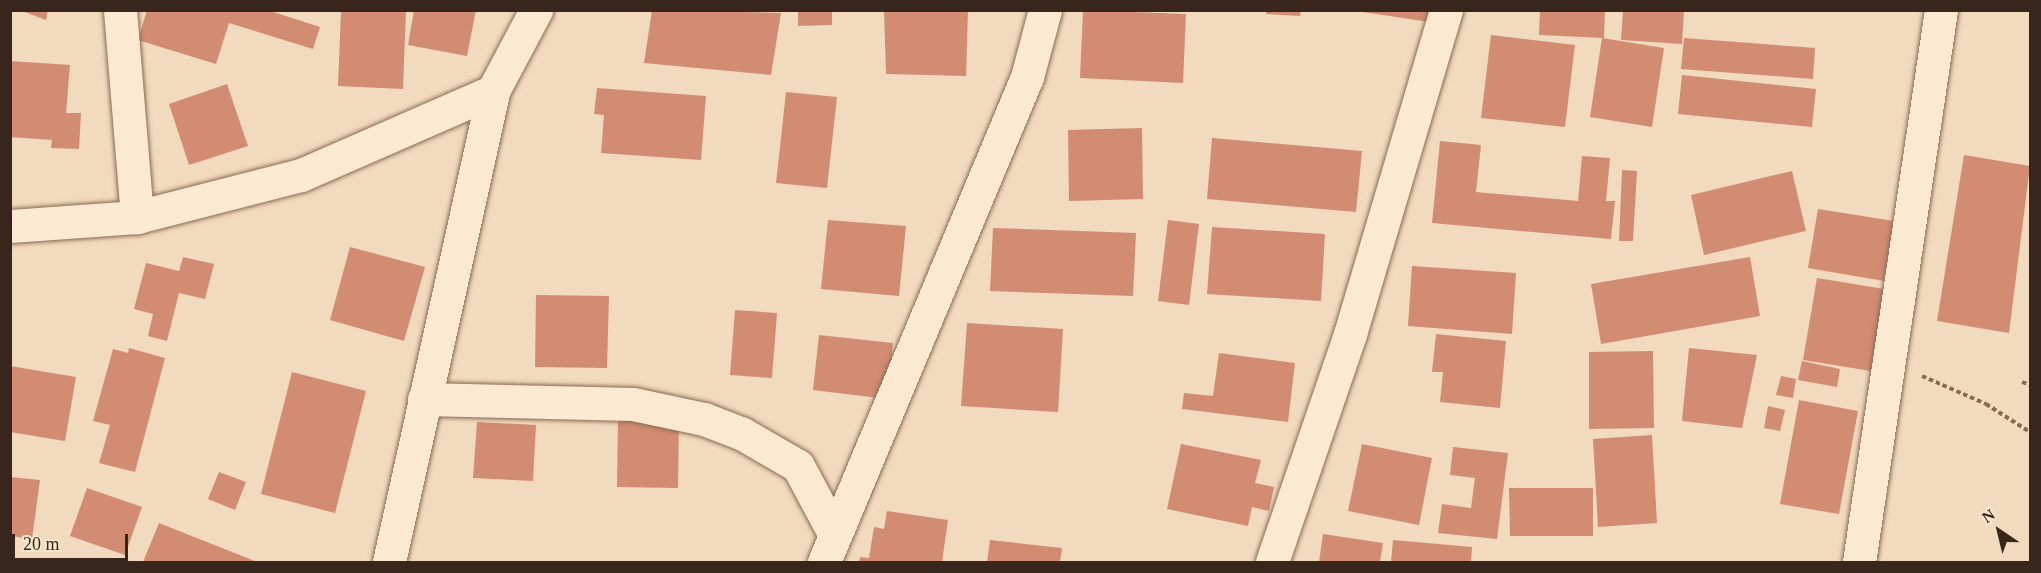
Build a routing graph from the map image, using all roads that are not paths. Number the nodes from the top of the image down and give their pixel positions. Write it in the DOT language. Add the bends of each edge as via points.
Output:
graph roads {
  1 [pos="120,10"];
  2 [pos="536,10"];
  3 [pos="1045,10"];
  4 [pos="1446,10"];
  5 [pos="1941,10"];
  6 [pos="493,90"];
  7 [pos="137,217"];
  8 [pos="10,226"];
  9 [pos="424,399"];
  10 [pos="829,548"];
  11 [pos="389,562"];
  12 [pos="1272,562"];
  13 [pos="1859,562"];
  1 -- 7 [label="street"];
  2 -- 6 [label="street"];
  3 -- 10 [label="street" via="1027,77"];
  4 -- 12 [label="street" via="1350,334"];
  5 -- 13 [label="street"];
  6 -- 7 [label="street" via="301,175"];
  6 -- 9 [label="street"];
  7 -- 8 [label="street"];
  9 -- 10 [label="street" via="633,404 704,419 741,432 798,466"];
  9 -- 11 [label="street"];
}
